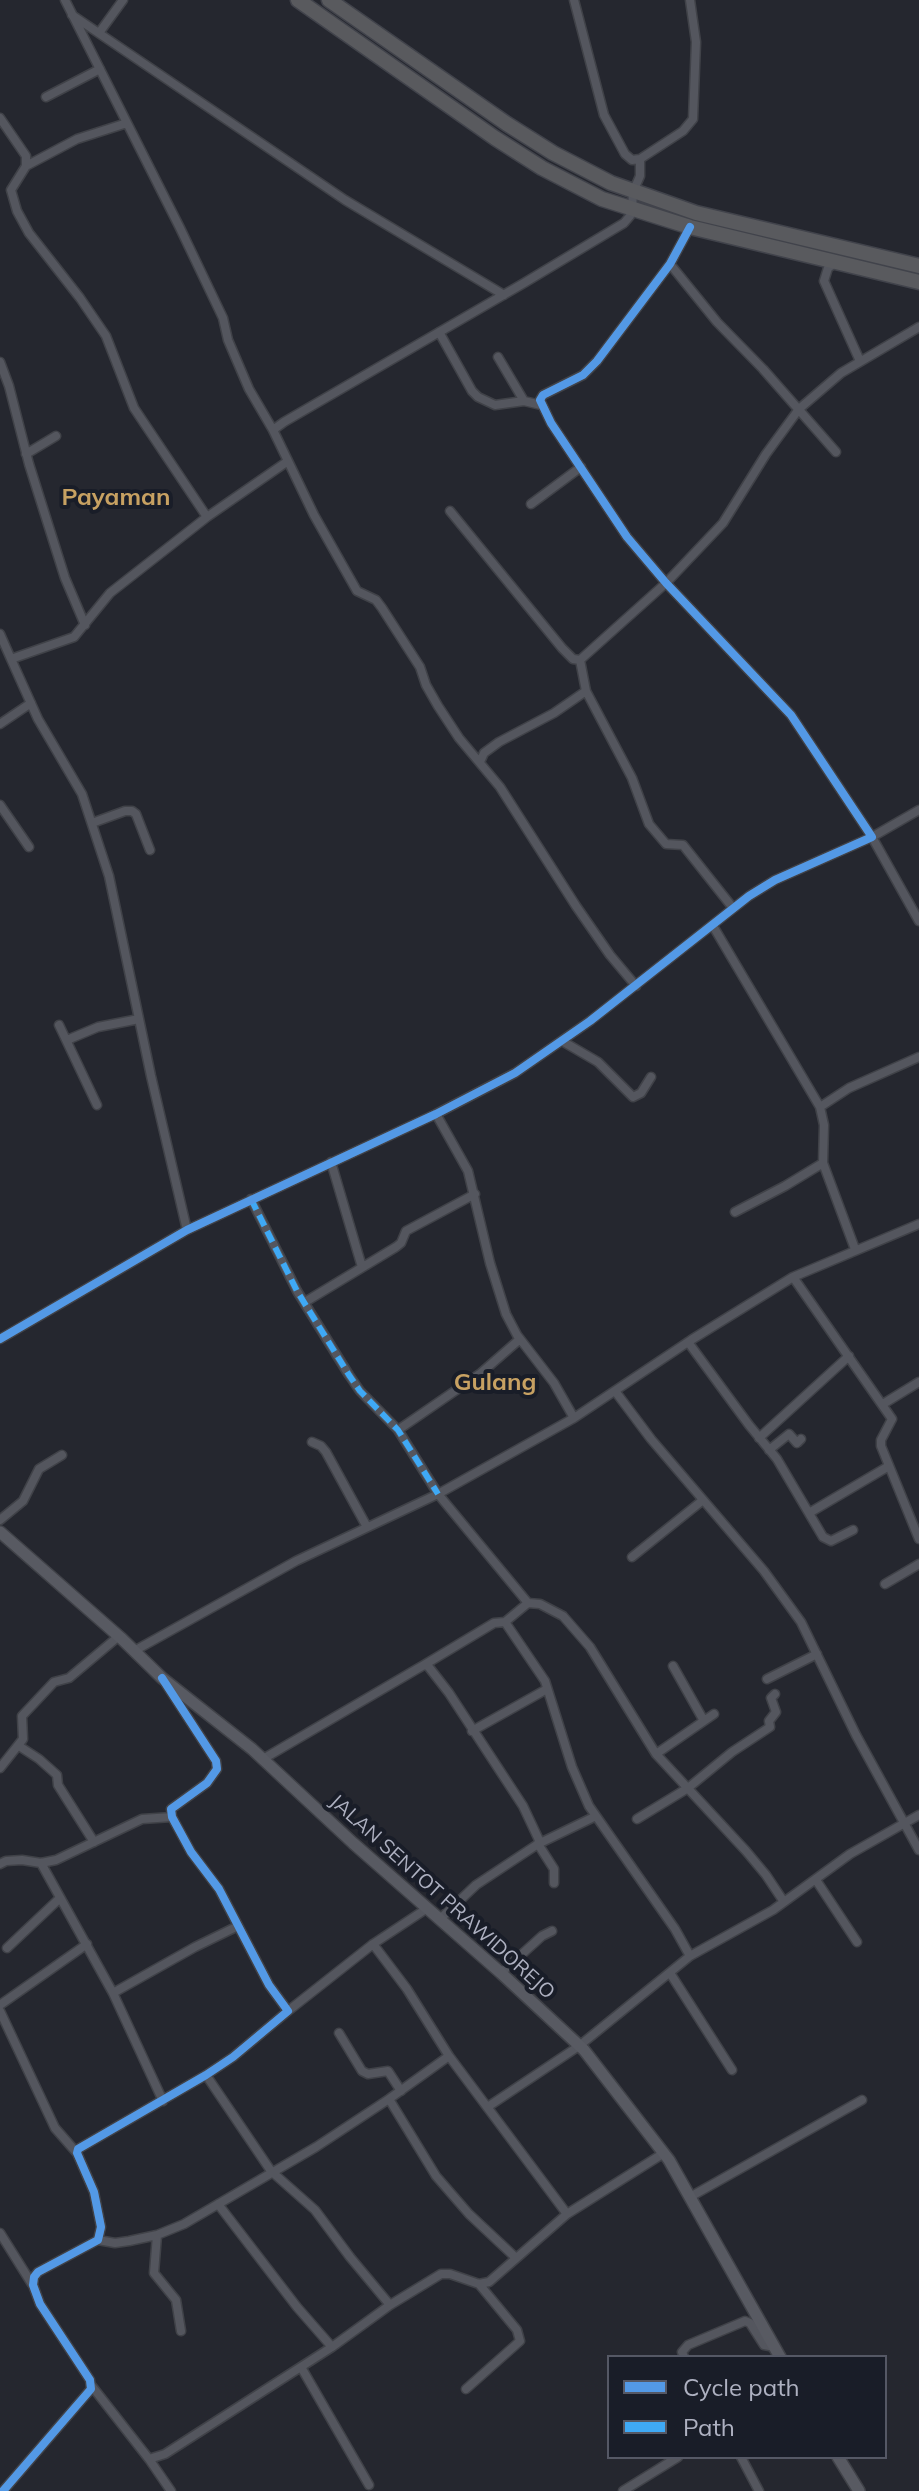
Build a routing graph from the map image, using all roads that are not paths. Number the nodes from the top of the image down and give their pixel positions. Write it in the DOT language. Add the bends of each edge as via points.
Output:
graph roads {
  1 [pos="65,0"];
  2 [pos="123,0"];
  3 [pos="298,0"];
  4 [pos="329,0"];
  5 [pos="574,0"];
  6 [pos="690,0"];
  7 [pos="72,15"];
  8 [pos="99,33"];
  9 [pos="100,69"];
  10 [pos="46,97"];
  11 [pos="0,118"];
  12 [pos="127,123"];
  13 [pos="640,159"];
  14 [pos="26,166"];
  15 [pos="640,176"];
  16 [pos="633,192"];
  17 [pos="653,198"];
  18 [pos="632,210"];
  19 [pos="690,227"];
  20 [pos="837,261"];
  21 [pos="670,264"];
  22 [pos="919,266"];
  23 [pos="919,282"];
  24 [pos="504,295"];
  25 [pos="919,327"];
  26 [pos="439,332"];
  27 [pos="498,357"];
  28 [pos="860,361"];
  29 [pos="0,362"];
  30 [pos="524,401"];
  31 [pos="541,405"];
  32 [pos="799,409"];
  33 [pos="273,430"];
  34 [pos="56,436"];
  35 [pos="836,452"];
  36 [pos="26,454"];
  37 [pos="288,461"];
  38 [pos="581,467"];
  39 [pos="531,504"];
  40 [pos="450,511"];
  41 [pos="207,517"];
  42 [pos="666,583"];
  43 [pos="85,625"];
  44 [pos="0,634"];
  45 [pos="11,659"];
  46 [pos="580,660"];
  47 [pos="586,691"];
  48 [pos="31,703"];
  49 [pos="0,724"];
  50 [pos="480,762"];
  51 [pos="0,805"];
  52 [pos="919,810"];
  53 [pos="92,823"];
  54 [pos="872,837"];
  55 [pos="29,847"];
  56 [pos="150,850"];
  57 [pos="733,908"];
  58 [pos="919,921"];
  59 [pos="713,926"];
  60 [pos="636,986"];
  61 [pos="139,1019"];
  62 [pos="59,1025"];
  63 [pos="67,1040"];
  64 [pos="562,1041"];
  65 [pos="919,1057"];
  66 [pos="651,1077"];
  67 [pos="97,1105"];
  68 [pos="820,1107"];
  69 [pos="436,1114"];
  70 [pos="331,1162"];
  71 [pos="823,1163"];
  72 [pos="475,1194"];
  73 [pos="251,1199"];
  74 [pos="735,1212"];
  75 [pos="919,1224"];
  76 [pos="187,1230"];
  77 [pos="855,1249"];
  78 [pos="362,1267"];
  79 [pos="793,1277"];
  80 [pos="305,1302"];
  81 [pos="0,1339"];
  82 [pos="520,1339"];
  83 [pos="688,1342"];
  84 [pos="849,1356"];
  85 [pos="919,1382"];
  86 [pos="615,1391"];
  87 [pos="883,1404"];
  88 [pos="574,1418"];
  89 [pos="398,1430"];
  90 [pos="759,1438"];
  91 [pos="801,1439"];
  92 [pos="312,1442"];
  93 [pos="769,1450"];
  94 [pos="62,1455"];
  95 [pos="889,1466"];
  96 [pos="438,1494"];
  97 [pos="703,1500"];
  98 [pos="809,1513"];
  99 [pos="0,1520"];
  100 [pos="367,1527"];
  101 [pos="853,1530"];
  102 [pos="0,1532"];
  103 [pos="919,1539"];
  104 [pos="632,1557"];
  105 [pos="919,1564"];
  106 [pos="885,1584"];
  107 [pos="528,1603"];
  108 [pos="505,1622"];
  109 [pos="119,1636"];
  110 [pos="134,1651"];
  111 [pos="817,1654"];
  112 [pos="424,1665"];
  113 [pos="673,1666"];
  114 [pos="162,1678"];
  115 [pos="767,1679"];
  116 [pos="547,1689"];
  117 [pos="775,1694"];
  118 [pos="714,1714"];
  119 [pos="704,1721"];
  120 [pos="472,1731"];
  121 [pos="19,1746"];
  122 [pos="656,1754"];
  123 [pos="263,1759"];
  124 [pos="0,1768"];
  125 [pos="688,1788"];
  126 [pos="919,1815"];
  127 [pos="596,1816"];
  128 [pos="172,1817"];
  129 [pos="637,1819"];
  130 [pos="903,1823"];
  131 [pos="94,1842"];
  132 [pos="538,1844"];
  133 [pos="919,1850"];
  134 [pos="41,1863"];
  135 [pos="0,1864"];
  136 [pos="816,1880"];
  137 [pos="554,1883"];
  138 [pos="60,1898"];
  139 [pos="784,1902"];
  140 [pos="426,1909"];
  141 [pos="439,1920"];
  142 [pos="238,1926"];
  143 [pos="552,1931"];
  144 [pos="857,1942"];
  145 [pos="87,1944"];
  146 [pos="373,1944"];
  147 [pos="7,1948"];
  148 [pos="690,1956"];
  149 [pos="501,1973"];
  150 [pos="670,1973"];
  151 [pos="113,1993"];
  152 [pos="0,2008"];
  153 [pos="288,2011"];
  154 [pos="339,2033"];
  155 [pos="579,2046"];
  156 [pos="449,2056"];
  157 [pos="732,2070"];
  158 [pos="206,2075"];
  159 [pos="401,2091"];
  160 [pos="389,2099"];
  161 [pos="862,2100"];
  162 [pos="163,2101"];
  163 [pos="489,2106"];
  164 [pos="77,2153"];
  165 [pos="664,2153"];
  166 [pos="271,2171"];
  167 [pos="690,2197"];
  168 [pos="218,2204"];
  169 [pos="567,2214"];
  170 [pos="0,2233"];
  171 [pos="157,2235"];
  172 [pos="98,2240"];
  173 [pos="516,2258"];
  174 [pos="479,2284"];
  175 [pos="33,2285"];
  176 [pos="390,2305"];
  177 [pos="181,2331"];
  178 [pos="332,2347"];
  179 [pos="777,2352"];
  180 [pos="683,2355"];
  181 [pos="301,2367"];
  182 [pos="91,2385"];
  183 [pos="466,2389"];
  184 [pos="149,2459"];
  185 [pos="675,2459"];
  186 [pos="742,2459"];
  187 [pos="839,2459"];
  188 [pos="369,2485"];
  189 [pos="854,2489"];
  190 [pos="5,2490"];
  191 [pos="170,2491"];
  192 [pos="623,2491"];
  193 [pos="759,2491"];
  1 -- 7 [label="street"];
  2 -- 8 [label="street"];
  3 -- 18 [label="highway" via="519,153 575,186"];
  4 -- 16 [label="highway" via="541,146"];
  5 -- 13 [label="street" via="604,115 625,154"];
  6 -- 13 [label="street" via="696,42 693,119"];
  7 -- 8 [label="street"];
  7 -- 9 [label="street"];
  8 -- 24 [label="street" via="345,200"];
  9 -- 10 [label="street"];
  9 -- 12 [label="street"];
  11 -- 14 [label="street" via="24,150"];
  12 -- 14 [label="street" via="77,139"];
  12 -- 33 [label="street" via="223,318 249,389"];
  13 -- 15 [label="street"];
  14 -- 41 [label="street" via="11,190 17,211 106,336 134,408"];
  15 -- 16 [label="street"];
  15 -- 17 [label="street"];
  16 -- 17 [label="highway"];
  16 -- 18 [label="street"];
  17 -- 22 [label="highway"];
  18 -- 19 [label="highway"];
  18 -- 24 [label="street" via="619,227"];
  19 -- 20 [label="highway"];
  19 -- 21 [label="street"];
  20 -- 23 [label="highway"];
  20 -- 28 [label="street" via="824,281"];
  21 -- 31 [label="street" via="597,361 583,375 543,395"];
  21 -- 32 [label="street"];
  24 -- 26 [label="street"];
  25 -- 28 [label="street"];
  26 -- 30 [label="street" via="478,397 495,405"];
  26 -- 33 [label="street"];
  27 -- 30 [label="street"];
  28 -- 32 [label="street"];
  29 -- 36 [label="street"];
  30 -- 31 [label="street"];
  31 -- 38 [label="street"];
  32 -- 35 [label="street"];
  32 -- 42 [label="street" via="723,523"];
  33 -- 37 [label="street"];
  34 -- 36 [label="street"];
  36 -- 43 [label="street"];
  37 -- 41 [label="street"];
  37 -- 50 [label="street" via="357,591 382,608 438,706"];
  38 -- 39 [label="street"];
  38 -- 42 [label="street" via="627,537"];
  40 -- 46 [label="street" via="562,648"];
  41 -- 43 [label="street" via="110,593"];
  42 -- 46 [label="street"];
  42 -- 54 [label="street" via="791,715"];
  43 -- 45 [label="street" via="74,637"];
  44 -- 45 [label="street"];
  45 -- 48 [label="street"];
  46 -- 47 [label="street"];
  47 -- 50 [label="street" via="499,742"];
  47 -- 57 [label="street" via="657,837 666,844 683,845"];
  48 -- 49 [label="street"];
  48 -- 53 [label="street" via="82,794"];
  50 -- 60 [label="street" via="601,943"];
  51 -- 55 [label="street"];
  52 -- 54 [label="street"];
  53 -- 56 [label="street" via="132,811"];
  53 -- 61 [label="street" via="109,876"];
  54 -- 57 [label="street" via="775,880"];
  54 -- 58 [label="street"];
  57 -- 59 [label="street"];
  59 -- 60 [label="street"];
  59 -- 68 [label="street"];
  60 -- 64 [label="street"];
  61 -- 63 [label="street"];
  61 -- 76 [label="street"];
  62 -- 63 [label="street"];
  63 -- 67 [label="street"];
  64 -- 66 [label="street" via="598,1062 633,1097"];
  64 -- 69 [label="street" via="515,1073"];
  65 -- 68 [label="street"];
  68 -- 71 [label="street"];
  69 -- 70 [label="street"];
  69 -- 72 [label="street"];
  70 -- 73 [label="street"];
  70 -- 78 [label="street"];
  71 -- 74 [label="street"];
  71 -- 77 [label="street"];
  72 -- 78 [label="street" via="406,1231 401,1243"];
  72 -- 82 [label="street" via="499,1292"];
  73 -- 76 [label="street"];
  73 -- 80 [label="street"];
  75 -- 77 [label="street"];
  76 -- 81 [label="street"];
  77 -- 79 [label="street"];
  78 -- 80 [label="street"];
  79 -- 83 [label="street"];
  79 -- 84 [label="street"];
  80 -- 89 [label="street" via="360,1391"];
  82 -- 88 [label="street"];
  82 -- 89 [label="street"];
  83 -- 86 [label="street"];
  83 -- 90 [label="street"];
  84 -- 87 [label="street"];
  84 -- 90 [label="street"];
  85 -- 87 [label="street"];
  86 -- 88 [label="street"];
  86 -- 97 [label="street"];
  87 -- 95 [label="street" via="892,1419 881,1440"];
  88 -- 96 [label="street"];
  89 -- 96 [label="street"];
  90 -- 93 [label="street"];
  91 -- 93 [label="street" via="797,1443 789,1434"];
  92 -- 100 [label="street" via="326,1452"];
  93 -- 98 [label="street"];
  94 -- 99 [label="street" via="39,1469 23,1501"];
  95 -- 98 [label="street"];
  95 -- 103 [label="street"];
  96 -- 100 [label="street"];
  96 -- 107 [label="street"];
  97 -- 104 [label="street"];
  97 -- 111 [label="street" via="764,1571"];
  98 -- 101 [label="street" via="828,1541"];
  100 -- 110 [label="street"];
  102 -- 109 [label="main road, JALAN SENTOT PRAWIDOREJO"];
  105 -- 106 [label="street"];
  107 -- 108 [label="street"];
  107 -- 122 [label="street" via="563,1616 590,1647"];
  108 -- 112 [label="street" via="494,1623"];
  108 -- 116 [label="street"];
  109 -- 110 [label="main road, JALAN SENTOT PRAWIDOREJO"];
  109 -- 121 [label="street" via="69,1678 54,1682 22,1716"];
  110 -- 114 [label="main road, JALAN SENTOT PRAWIDOREJO"];
  111 -- 115 [label="street"];
  111 -- 130 [label="street"];
  112 -- 120 [label="street"];
  112 -- 123 [label="street"];
  113 -- 119 [label="street"];
  114 -- 123 [label="main road, JALAN SENTOT PRAWIDOREJO"];
  114 -- 128 [label="street" via="217,1769 207,1783 171,1809"];
  116 -- 120 [label="street"];
  116 -- 127 [label="street" via="572,1767"];
  117 -- 125 [label="street" via="770,1727"];
  118 -- 119 [label="street"];
  119 -- 122 [label="street"];
  120 -- 132 [label="street" via="523,1806"];
  121 -- 124 [label="street"];
  121 -- 131 [label="street" via="57,1775"];
  122 -- 125 [label="street"];
  123 -- 140 [label="main road, JALAN SENTOT PRAWIDOREJO"];
  125 -- 129 [label="street"];
  125 -- 139 [label="street"];
  126 -- 130 [label="street"];
  127 -- 132 [label="street"];
  127 -- 148 [label="street"];
  128 -- 131 [label="street" via="142,1819"];
  128 -- 142 [label="street"];
  130 -- 133 [label="street"];
  130 -- 136 [label="street"];
  131 -- 134 [label="street"];
  132 -- 137 [label="street" via="554,1869"];
  132 -- 141 [label="street" via="476,1885"];
  134 -- 135 [label="street"];
  134 -- 138 [label="street"];
  136 -- 139 [label="street"];
  136 -- 144 [label="street"];
  138 -- 145 [label="street"];
  138 -- 147 [label="street"];
  139 -- 148 [label="street"];
  140 -- 141 [label="main road, JALAN SENTOT PRAWIDOREJO"];
  140 -- 146 [label="street"];
  141 -- 149 [label="main road, JALAN SENTOT PRAWIDOREJO"];
  142 -- 151 [label="street"];
  142 -- 153 [label="street"];
  143 -- 149 [label="street"];
  145 -- 151 [label="street"];
  145 -- 152 [label="street"];
  146 -- 153 [label="street"];
  146 -- 156 [label="street"];
  148 -- 150 [label="street"];
  149 -- 155 [label="main road, JALAN SENTOT PRAWIDOREJO"];
  150 -- 155 [label="street"];
  150 -- 157 [label="street"];
  151 -- 162 [label="street"];
  152 -- 164 [label="street" via="55,2128"];
  153 -- 158 [label="street"];
  154 -- 159 [label="street" via="362,2071 388,2071"];
  155 -- 163 [label="street"];
  155 -- 165 [label="main road, JALAN SENTOT PRAWIDOREJO"];
  156 -- 159 [label="street"];
  156 -- 163 [label="street"];
  158 -- 162 [label="street"];
  158 -- 166 [label="street"];
  159 -- 160 [label="street"];
  160 -- 166 [label="street"];
  160 -- 173 [label="street" via="436,2176"];
  161 -- 167 [label="street"];
  162 -- 164 [label="street"];
  163 -- 169 [label="street"];
  164 -- 172 [label="street" via="94,2192 101,2227"];
  165 -- 167 [label="main road, JALAN SENTOT PRAWIDOREJO"];
  165 -- 169 [label="street"];
  166 -- 168 [label="street"];
  166 -- 176 [label="street" via="315,2210"];
  167 -- 179 [label="main road, JALAN SENTOT PRAWIDOREJO"];
  168 -- 171 [label="street"];
  168 -- 178 [label="street"];
  169 -- 173 [label="street"];
  170 -- 175 [label="street"];
  171 -- 172 [label="street" via="115,2243"];
  171 -- 177 [label="street" via="154,2273 176,2300"];
  172 -- 175 [label="street" via="38,2272"];
  173 -- 174 [label="street" via="489,2282"];
  174 -- 176 [label="street" via="441,2274"];
  174 -- 183 [label="street" via="520,2341"];
  175 -- 182 [label="street"];
  176 -- 178 [label="street"];
  178 -- 181 [label="street"];
  179 -- 180 [label="street" via="764,2345 745,2321 688,2345"];
  181 -- 184 [label="street" via="165,2454"];
  181 -- 188 [label="street"];
  182 -- 184 [label="street"];
  182 -- 190 [label="street"];
  184 -- 191 [label="street"];
  185 -- 192 [label="street"];
  186 -- 193 [label="street"];
  187 -- 189 [label="main road"];
}
